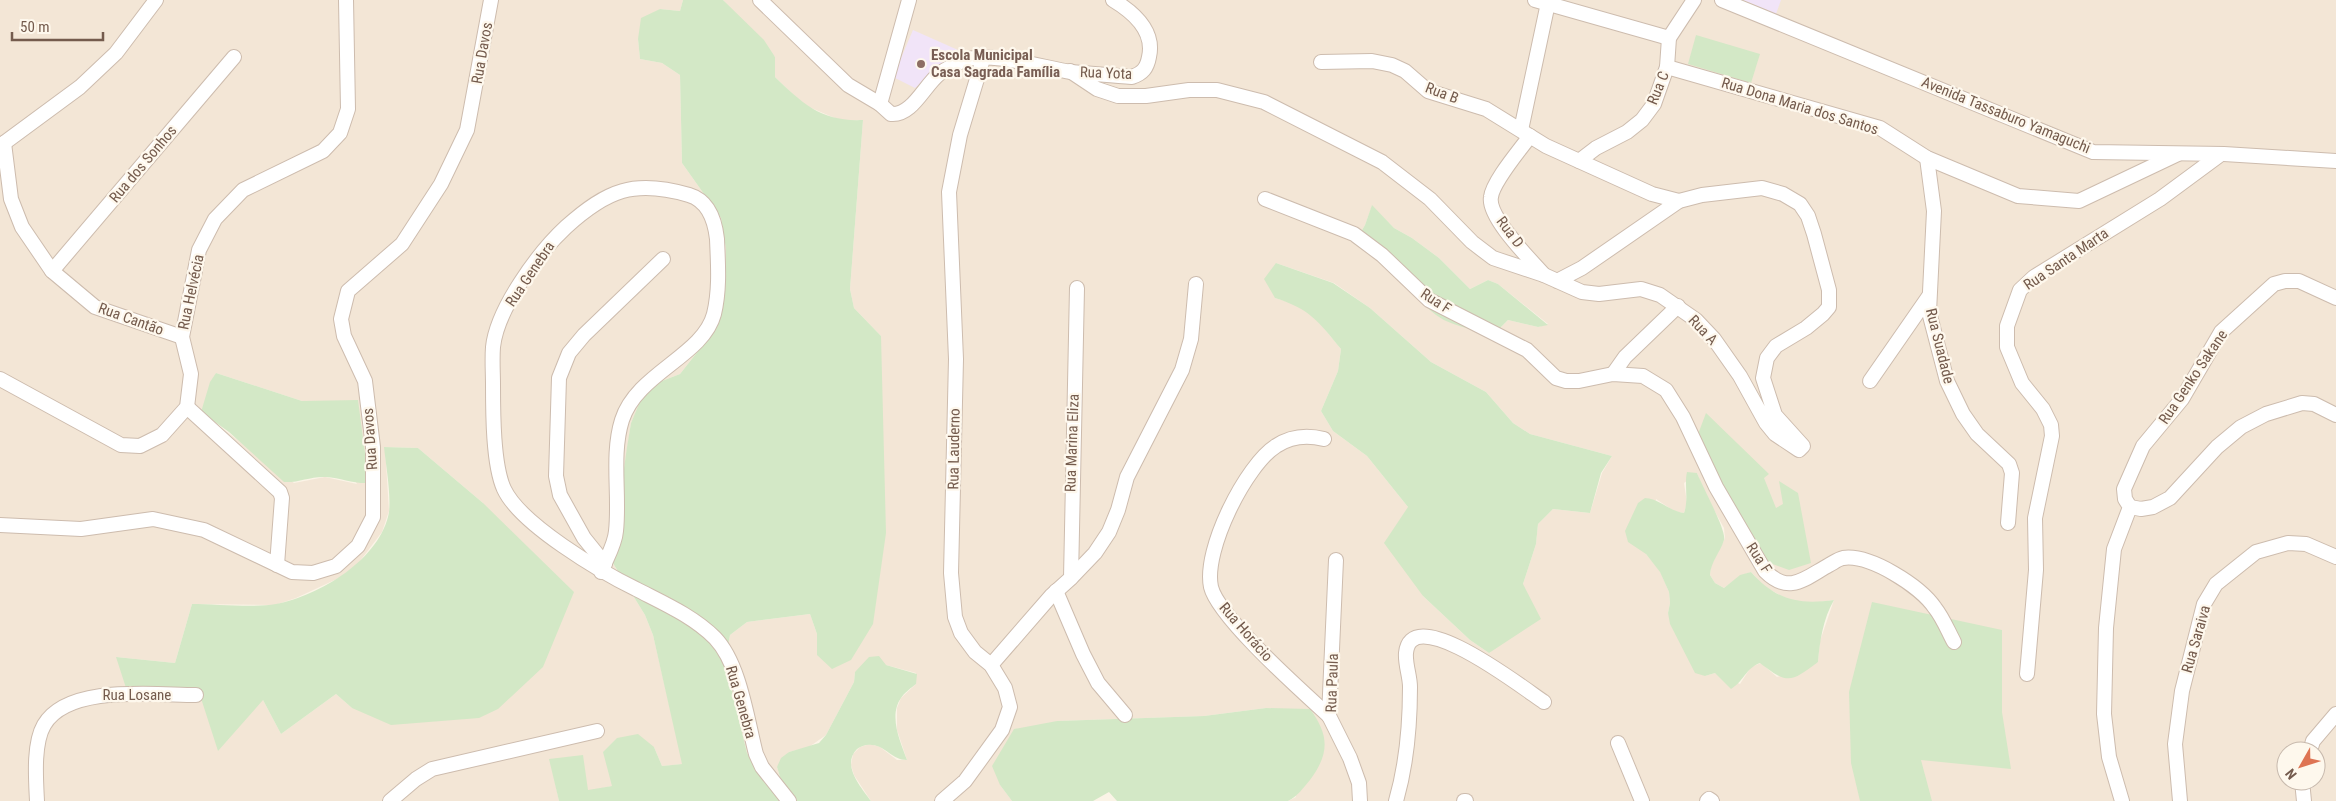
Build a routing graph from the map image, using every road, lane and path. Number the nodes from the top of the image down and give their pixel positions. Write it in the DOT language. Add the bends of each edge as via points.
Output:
graph roads {
  1 [pos="156,0"];
  2 [pos="346,0"];
  3 [pos="491,0"];
  4 [pos="760,0"];
  5 [pos="910,0"];
  6 [pos="1113,0"];
  7 [pos="1694,0"];
  8 [pos="1722,0"];
  9 [pos="1541,2"];
  10 [pos="1669,38"];
  11 [pos="234,57"];
  12 [pos="983,59"];
  13 [pos="1321,62"];
  14 [pos="1667,66"];
  15 [pos="1070,71"];
  16 [pos="880,104"];
  17 [pos="1526,133"];
  18 [pos="2,144"];
  19 [pos="2181,152"];
  20 [pos="2221,154"];
  21 [pos="1927,158"];
  22 [pos="1579,161"];
  23 [pos="2336,161"];
  24 [pos="1265,199"];
  25 [pos="1679,202"];
  26 [pos="664,259"];
  27 [pos="52,271"];
  28 [pos="1544,275"];
  29 [pos="1557,281"];
  30 [pos="1196,284"];
  31 [pos="1077,288"];
  32 [pos="1929,296"];
  33 [pos="2336,298"];
  34 [pos="1678,306"];
  35 [pos="182,337"];
  36 [pos="1612,374"];
  37 [pos="0,379"];
  38 [pos="1870,381"];
  39 [pos="187,407"];
  40 [pos="2336,415"];
  41 [pos="1324,439"];
  42 [pos="2130,507"];
  43 [pos="2008,524"];
  44 [pos="0,525"];
  45 [pos="2336,557"];
  46 [pos="1336,560"];
  47 [pos="277,565"];
  48 [pos="603,568"];
  49 [pos="1071,578"];
  50 [pos="1056,591"];
  51 [pos="1954,642"];
  52 [pos="991,665"];
  53 [pos="2027,674"];
  54 [pos="196,695"];
  55 [pos="1544,702"];
  56 [pos="2336,714"];
  57 [pos="1125,715"];
  58 [pos="1329,716"];
  59 [pos="596,731"];
  60 [pos="2313,741"];
  61 [pos="1618,743"];
  62 [pos="2116,780"];
  63 [pos="37,801"];
  64 [pos="390,801"];
  65 [pos="789,801"];
  66 [pos="942,801"];
  67 [pos="1360,801"];
  68 [pos="1396,801"];
  69 [pos="1642,801"];
  70 [pos="1707,801"];
  71 [pos="1712,801"];
  72 [pos="2114,801"];
  73 [pos="2122,801"];
  74 [pos="2180,801"];
  1 -- 18 [label="street" via="116,53 80,87"];
  2 -- 35 [label="street, Rua Helvécia" via="348,109 340,133 323,151 244,190 215,219 199,250"];
  3 -- 47 [label="street, Rua Davos" via="467,130 441,184 402,244 348,291 341,319 344,336 365,381 373,447 373,517 358,546 336,566 313,573 292,572"];
  4 -- 16 [label="street" via="848,85"];
  5 -- 16 [label="street"];
  6 -- 15 [label="street, Rua Yota" via="1128,9 1142,24 1150,40 1147,66 1132,77"];
  7 -- 10 [label="street"];
  8 -- 19 [label="street, Avenida Tassaburo Yamaguchi" via="2093,152"];
  9 -- 10 [label="street"];
  9 -- 17 [label="street, Rua D"];
  10 -- 14 [label="street, Rua C"];
  11 -- 27 [label="street, Rua dos Sonhos"];
  12 -- 15 [label="street, Rua Yota" via="1028,62"];
  12 -- 16 [label="street, Rua Yota" via="964,60 939,74 898,115 891,114"];
  12 -- 52 [label="street, Rua Lauderno" via="960,135 949,192 956,359 951,574 955,617 961,633 975,652"];
  13 -- 17 [label="street, Rua B" via="1372,61 1392,65 1405,71 1428,91 1486,109"];
  14 -- 21 [label="street, Rua Dona Maria dos Santos" via="1880,128"];
  14 -- 22 [label="street, Rua C" via="1654,104 1642,120"];
  15 -- 28 [label="street, Rua A" via="1097,89 1118,96 1217,90 1264,102 1382,162 1430,199 1472,242 1493,258"];
  17 -- 22 [label="street, Rua B"];
  17 -- 28 [label="street, Rua D" via="1490,197 1492,208 1503,226"];
  18 -- 27 [label="street, Rua Cantão" via="11,199 22,227"];
  19 -- 20 [label="street, Avenida Tassaburo Yamaguchi"];
  19 -- 21 [label="street" via="2079,201 2018,196"];
  20 -- 23 [label="street, Avenida Tassaburo Yamaguchi"];
  20 -- 53 [label="street, Rua Santa Marta" via="2160,199 2034,277 2020,290 2007,326 2007,347 2022,383 2043,409 2051,425 2052,436 2035,518 2036,570"];
  21 -- 32 [label="street, Rua Suadade" via="1934,211"];
  22 -- 25 [label="street, Rua B" via="1652,194"];
  24 -- 36 [label="street, Rua F" via="1354,234 1382,255 1429,300 1527,350 1556,378 1579,381"];
  25 -- 29 [label="street" via="1582,268"];
  25 -- 34 [label="street, Rua A" via="1702,195 1762,188 1783,194 1800,204 1808,216 1829,290 1829,307 1806,328 1776,346 1768,358 1763,378 1775,415 1803,446 1799,450 1775,434 1714,339"];
  26 -- 48 [label="street" via="584,335 569,353 559,378 556,476 560,495"];
  27 -- 35 [label="street, Rua Cantão" via="95,307"];
  28 -- 29 [label="street, Rua A"];
  29 -- 34 [label="street, Rua A" via="1582,292 1599,294 1642,290 1660,295"];
  30 -- 49 [label="street" via="1191,340 1182,370 1127,478 1109,532 1095,553"];
  31 -- 49 [label="street, Rua Marina Eliza"];
  32 -- 38 [label="street, Rua Suadade"];
  32 -- 43 [label="street, Rua Suadade" via="1929,312 1947,381 1977,434 2009,464 2012,473"];
  33 -- 42 [label="street, Rua Genko Sakane" via="2300,281 2274,284 2221,332 2182,399 2144,446 2124,489"];
  34 -- 36 [label="street" via="1625,357"];
  35 -- 39 [label="street, Rua Helvécia" via="191,374"];
  36 -- 51 [label="street, Rua F" via="1643,376 1666,390 1683,417 1716,487 1765,571 1776,581 1789,585 1804,580 1842,558 1881,566 1924,595 1935,607"];
  37 -- 39 [label="street" via="121,445 140,446 162,435"];
  39 -- 47 [label="street" via="280,492"];
  40 -- 42 [label="street" via="2314,404 2302,403 2266,414 2241,427 2217,448 2170,498 2153,507"];
  41 -- 58 [label="street, Rua Horácio" via="1306,436 1278,444 1252,470 1220,530 1211,567 1211,587 1223,609"];
  42 -- 62 [label="street, Rua Genko Sakane" via="2114,550 2106,628 2104,714 2109,757"];
  44 -- 47 [label="street, Rua Davos" via="81,529 153,519 204,530"];
  45 -- 74 [label="street, Rua Saraiva" via="2306,544 2288,543 2256,552 2216,584 2204,604 2182,690 2175,744"];
  46 -- 58 [label="street, Rua Paula"];
  48 -- 48 [label="street, Rua Genebra" via="551,536 514,506 504,490 498,472 493,345 510,298 548,243 587,208 614,192 638,186 668,189 695,197 708,209 716,226 719,278 714,316 701,337 641,388 622,419 618,445 616,535"];
  48 -- 65 [label="street, Rua Genebra" via="683,613 716,640 733,666 756,754 762,767"];
  49 -- 50 [label="street"];
  50 -- 52 [label="street"];
  50 -- 57 [label="street" via="1098,683"];
  52 -- 66 [label="street, Rua Lauderno" via="1005,688 1010,707 1002,730 965,781"];
  54 -- 63 [label="street, Rua Losane" via="97,695 65,705 44,725 36,757"];
  55 -- 68 [label="street" via="1458,646 1434,636 1418,638 1410,643 1406,652 1410,684 1409,743"];
  56 -- 60 [label="street"];
  58 -- 67 [label="street, Rua Paula" via="1350,758 1359,783"];
  59 -- 64 [label="street" via="432,770"];
  61 -- 69 [label="street"];
  62 -- 72 [label="street"];
  62 -- 73 [label="street"];
  70 -- 71 [label="street"];
}
